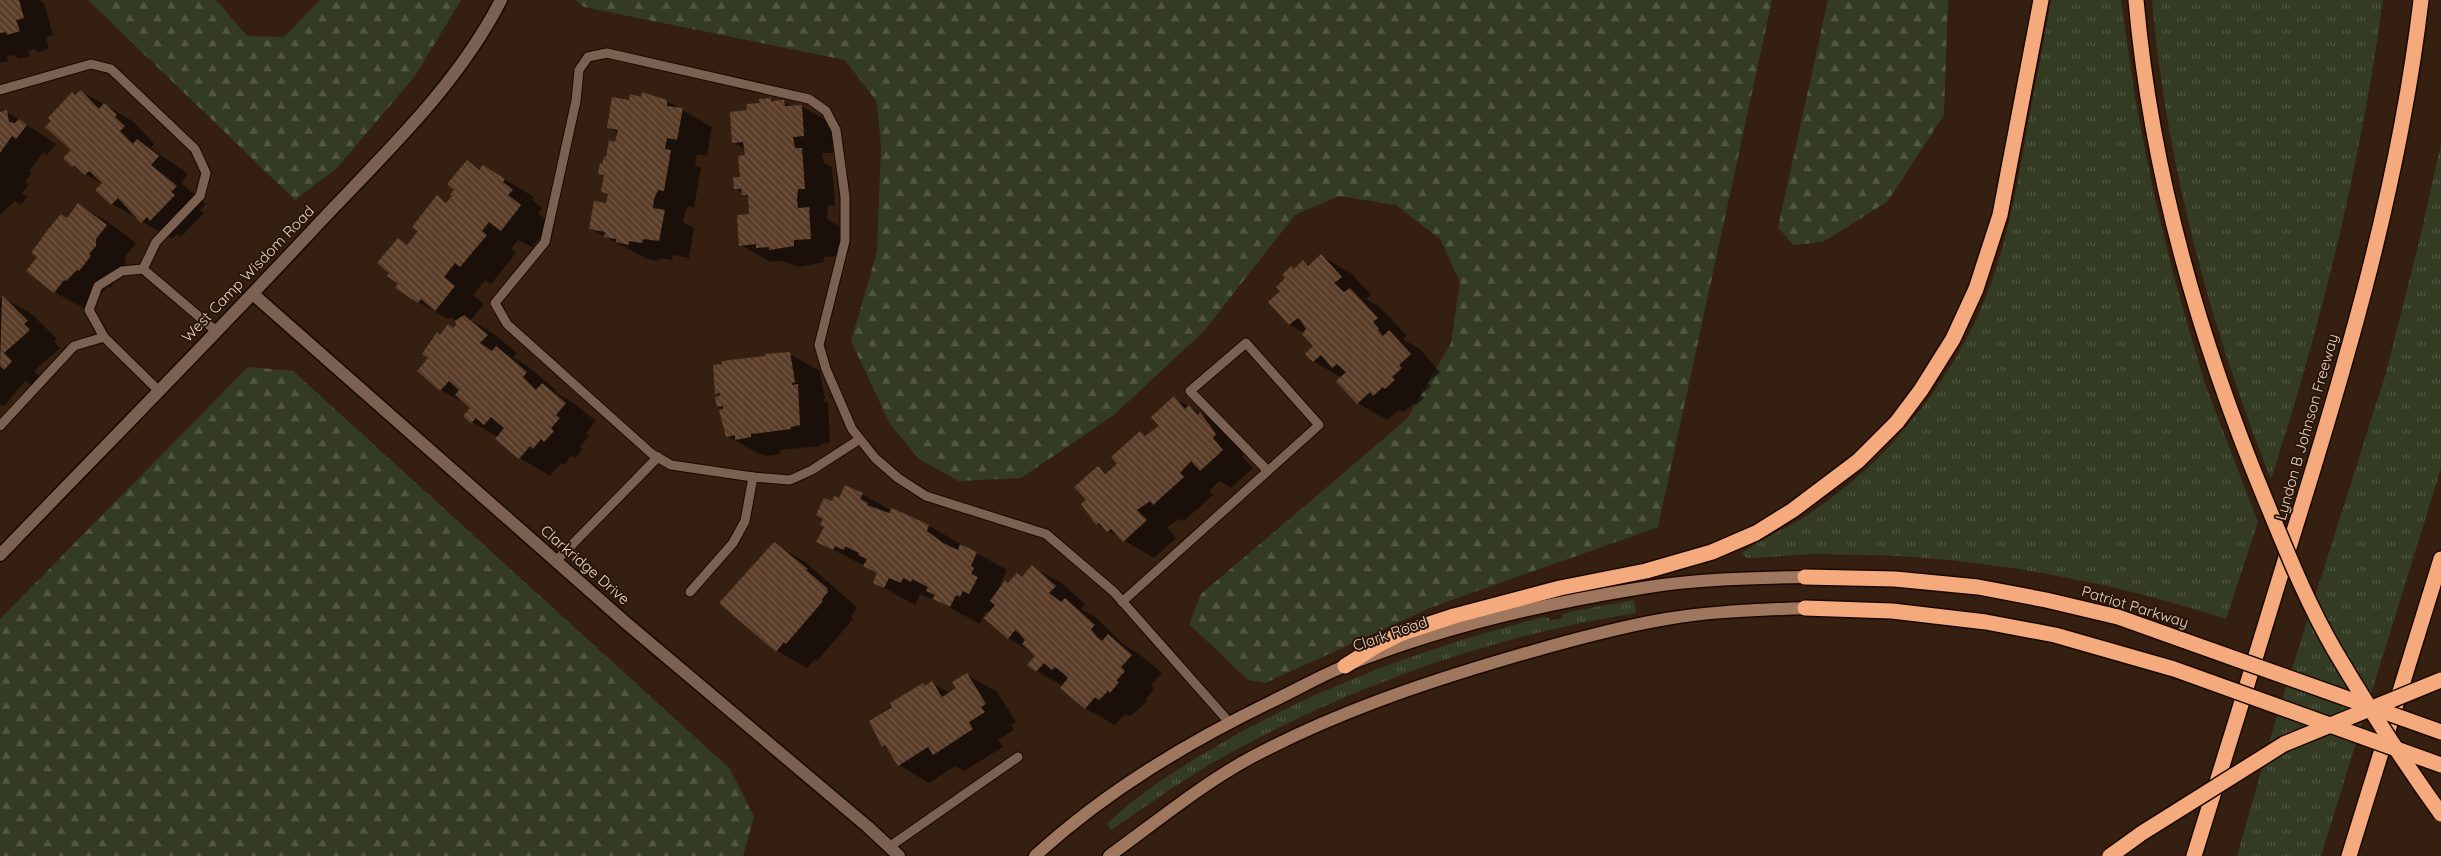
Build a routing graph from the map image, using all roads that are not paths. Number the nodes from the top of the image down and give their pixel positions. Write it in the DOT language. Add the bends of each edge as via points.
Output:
graph roads {
  1 [pos="501,0"];
  2 [pos="2041,0"];
  3 [pos="2136,0"];
  4 [pos="2420,0"];
  5 [pos="0,90"];
  6 [pos="143,269"];
  7 [pos="253,294"];
  8 [pos="216,331"];
  9 [pos="104,337"];
  10 [pos="159,390"];
  11 [pos="0,426"];
  12 [pos="860,439"];
  13 [pos="658,458"];
  14 [pos="1268,471"];
  15 [pos="753,477"];
  16 [pos="0,555"];
  17 [pos="2441,559"];
  18 [pos="556,561"];
  19 [pos="1805,577"];
  20 [pos="690,592"];
  21 [pos="1122,602"];
  22 [pos="1805,608"];
  23 [pos="1345,666"];
  24 [pos="2441,680"];
  25 [pos="1229,722"];
  26 [pos="2441,732"];
  27 [pos="1018,757"];
  28 [pos="2441,765"];
  29 [pos="2441,814"];
  30 [pos="894,852"];
  31 [pos="1035,856"];
  32 [pos="1110,856"];
  33 [pos="2110,856"];
  34 [pos="2194,856"];
  35 [pos="2349,856"];
  1 -- 7 [label="street, West Camp Wisdom Road" via="437,98"];
  2 -- 23 [label="highway" via="2000,216 1986,264 1953,339 1902,416 1871,448 1815,495 1756,533 1712,552 1668,565 1541,592 1438,621 1378,645"];
  3 -- 29 [label="highway, bridge" via="2154,124 2174,223 2210,355 2245,452 2287,553 2334,649 2402,760"];
  4 -- 34 [label="highway, Lyndon B Johnson Freeway" via="2401,129 2361,303 2323,440"];
  5 -- 6 [label="lane" via="91,64 111,69 196,149 206,173 200,196 156,242"];
  6 -- 8 [label="lane"];
  6 -- 9 [label="lane" via="122,271 98,286 89,310"];
  7 -- 8 [label="street, West Camp Wisdom Road"];
  7 -- 18 [label="street, Clarkridge Drive"];
  8 -- 10 [label="street, West Camp Wisdom Road"];
  9 -- 10 [label="lane"];
  9 -- 11 [label="lane" via="74,346"];
  10 -- 16 [label="street, West Camp Wisdom Road"];
  12 -- 13 [label="lane" via="852,429 819,345 845,241 845,197 836,130 826,111 809,99 607,53 588,57 580,70 545,242 495,303 507,324"];
  12 -- 15 [label="lane" via="790,480"];
  12 -- 21 [label="lane" via="875,458 898,478 926,496 1046,534"];
  13 -- 15 [label="lane" via="671,465"];
  13 -- 18 [label="lane"];
  14 -- 14 [label="lane" via="1319,425 1246,343 1190,390"];
  14 -- 21 [label="lane"];
  15 -- 20 [label="lane" via="745,521 737,536"];
  17 -- 35 [label="highway"];
  18 -- 30 [label="street, Clarkridge Drive"];
  19 -- 23 [label="main road, Clark Road" via="1729,579 1643,587 1438,634"];
  19 -- 26 [label="highway, Patriot Parkway, bridge" via="1895,579 1978,587 2118,617"];
  21 -- 25 [label="lane"];
  22 -- 28 [label="highway, bridge" via="1892,611 1986,622 2055,635 2174,668"];
  22 -- 32 [label="main road" via="1724,612 1632,626 1492,663 1374,701 1250,758"];
  23 -- 25 [label="main road, Clark Road"];
  24 -- 33 [label="highway, bridge" via="2284,744"];
  25 -- 31 [label="main road, Clark Road" via="1136,776"];
  27 -- 30 [label="lane"];
}
